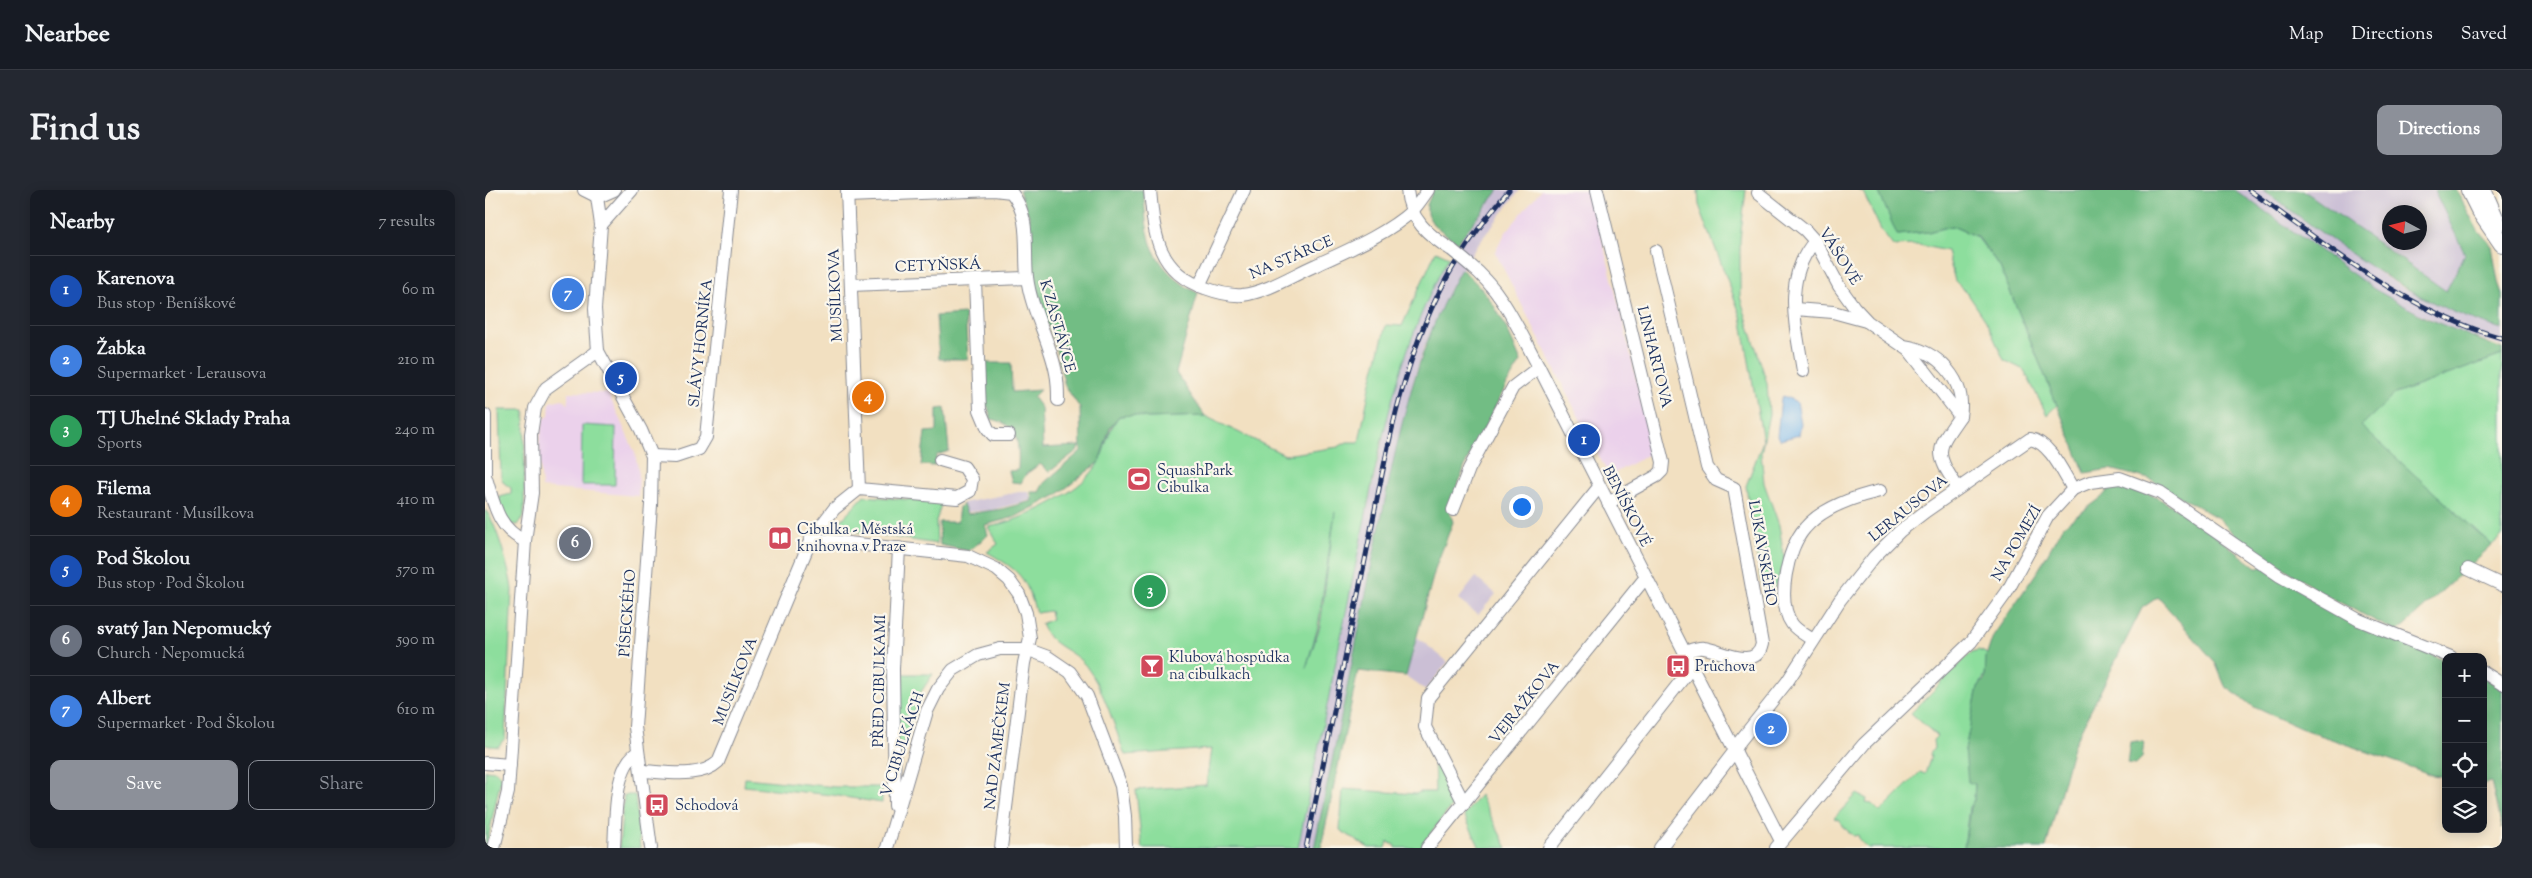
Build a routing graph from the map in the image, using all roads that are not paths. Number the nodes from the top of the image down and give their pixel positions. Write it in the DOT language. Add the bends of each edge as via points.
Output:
graph roads {
  1 [pos="584,190"];
  2 [pos="614,190"];
  3 [pos="632,190"];
  4 [pos="731,190"];
  5 [pos="994,190"];
  6 [pos="1150,190"];
  7 [pos="1244,190"];
  8 [pos="1407,190"];
  9 [pos="1429,190"];
  10 [pos="1597,190"];
  11 [pos="2469,190"];
  12 [pos="2483,190"];
  13 [pos="847,193"];
  14 [pos="1758,193"];
  15 [pos="597,194"];
  16 [pos="1411,211"];
  17 [pos="601,225"];
  18 [pos="2502,230"];
  19 [pos="1815,242"];
  20 [pos="2502,244"];
  21 [pos="1656,251"];
  22 [pos="1027,278"];
  23 [pos="975,280"];
  24 [pos="851,285"];
  25 [pos="1199,286"];
  26 [pos="1795,309"];
  27 [pos="1868,322"];
  28 [pos="1904,346"];
  29 [pos="598,351"];
  30 [pos="1539,367"];
  31 [pos="1803,371"];
  32 [pos="1058,400"];
  33 [pos="485,415"];
  34 [pos="1960,416"];
  35 [pos="1009,436"];
  36 [pos="651,456"];
  37 [pos="940,460"];
  38 [pos="486,478"];
  39 [pos="1599,487"];
  40 [pos="1958,488"];
  41 [pos="859,489"];
  42 [pos="2073,489"];
  43 [pos="1880,491"];
  44 [pos="1608,503"];
  45 [pos="1453,510"];
  46 [pos="811,539"];
  47 [pos="525,541"];
  48 [pos="899,548"];
  49 [pos="2468,569"];
  50 [pos="1645,577"];
  51 [pos="2502,585"];
  52 [pos="1813,640"];
  53 [pos="1026,649"];
  54 [pos="1685,652"];
  55 [pos="2442,653"];
  56 [pos="1692,666"];
  57 [pos="2487,675"];
  58 [pos="2502,684"];
  59 [pos="638,752"];
  60 [pos="1734,752"];
  61 [pos="485,763"];
  62 [pos="510,765"];
  63 [pos="642,771"];
  64 [pos="1464,803"];
  65 [pos="896,813"];
  66 [pos="1779,845"];
  67 [pos="494,848"];
  68 [pos="614,848"];
  69 [pos="651,848"];
  70 [pos="887,848"];
  71 [pos="1001,848"];
  72 [pos="1126,848"];
  73 [pos="1427,848"];
  74 [pos="1549,848"];
  75 [pos="1660,848"];
  1 -- 15 [label="street"];
  2 -- 15 [label="street"];
  3 -- 17 [label="street"];
  4 -- 36 [label="street, SLÁVY HORNÍKA" via="707,437 699,450 675,457"];
  5 -- 13 [label="street"];
  5 -- 22 [label="street, K ZASTÁVCE" via="1011,192 1020,202 1024,218"];
  6 -- 25 [label="street, NA STÁRCE" via="1154,233 1162,254 1177,274"];
  7 -- 25 [label="street"];
  8 -- 16 [label="street"];
  9 -- 16 [label="street, NA STÁRCE"];
  10 -- 44 [label="street, LINHARTOVA" via="1663,462 1662,471 1657,476"];
  11 -- 20 [label="street"];
  12 -- 18 [label="street"];
  13 -- 24 [label="street, MUSÍLKOVA"];
  14 -- 19 [label="street, VÁŠOVÉ" via="1801,226"];
  15 -- 17 [label="street"];
  16 -- 25 [label="street, NA STÁRCE" via="1363,243 1262,289 1242,295"];
  16 -- 30 [label="street, BENÍŠKOVÉ, bridge" via="1432,238 1488,279"];
  17 -- 29 [label="street" via="595,309"];
  19 -- 26 [label="street" via="1805,252 1796,275"];
  19 -- 27 [label="street, VÁŠOVÉ" via="1839,286"];
  21 -- 54 [label="street, LUKAVSKÉHO" via="1707,467 1716,480 1734,488 1762,644 1757,654 1748,659 1703,648"];
  22 -- 23 [label="street, CETYŇSKÁ"];
  22 -- 32 [label="street, K ZASTÁVCE" via="1032,305 1056,372"];
  23 -- 24 [label="street, CETYŇSKÁ"];
  23 -- 35 [label="street" via="980,410 993,435"];
  24 -- 41 [label="street, MUSÍLKOVA"];
  26 -- 27 [label="street, VÁŠOVÉ" via="1833,312"];
  26 -- 31 [label="street"];
  27 -- 28 [label="street, VÁŠOVÉ"];
  28 -- 34 [label="street, VÁŠOVÉ"];
  28 -- 34 [label="street, VÁŠOVÉ" via="1926,351 1949,371 1959,388"];
  29 -- 36 [label="street, PÍSECKÉHO" via="641,430"];
  29 -- 47 [label="street" via="546,388 535,408 531,434 532,492"];
  30 -- 39 [label="street, BENÍŠKOVÉ"];
  30 -- 45 [label="street" via="1513,387 1469,469"];
  33 -- 38 [label="street"];
  34 -- 40 [label="street" via="1942,442 1939,454"];
  36 -- 59 [label="street, PÍSECKÉHO" via="652,495 635,728"];
  37 -- 41 [label="street" via="964,467 972,479 970,491 957,498"];
  38 -- 47 [label="street" via="503,526"];
  39 -- 44 [label="street, BENÍŠKOVÉ"];
  39 -- 64 [label="street" via="1428,698 1425,727"];
  40 -- 42 [label="street, LERAUSOVA" via="2030,439 2045,446"];
  40 -- 52 [label="street, LERAUSOVA" via="1900,532 1874,557"];
  41 -- 46 [label="street, MUSÍLKOVA" via="834,509"];
  42 -- 55 [label="street, NA POMEZÍ" via="2089,482 2120,478 2160,493 2280,576 2359,620"];
  42 -- 66 [label="street, NA POMEZÍ" via="2048,516 2007,592 1971,642 1864,744"];
  43 -- 52 [label="street" via="1850,500 1821,515 1805,528 1787,561 1787,614 1800,632"];
  44 -- 50 [label="street, BENÍŠKOVÉ"];
  46 -- 48 [label="street, NAD ZÁMEČKEM"];
  46 -- 63 [label="street, MUSÍLKOVA" via="719,762 713,768 696,772"];
  47 -- 62 [label="street"];
  48 -- 53 [label="street, NAD ZÁMEČKEM" via="969,556 996,569 1019,594 1030,638"];
  48 -- 65 [label="street, PŘED CIBULKAMI" via="893,669"];
  49 -- 51 [label="street"];
  50 -- 54 [label="street, BENÍŠKOVÉ"];
  50 -- 64 [label="street, VEJRAŽKOVA"];
  52 -- 60 [label="street, LERAUSOVA" via="1787,682"];
  53 -- 65 [label="street, V CIBULKÁCH" via="1000,649 978,654 953,670 937,689 927,711"];
  53 -- 71 [label="street, NAD ZÁMEČKEM"];
  53 -- 72 [label="street, V CIBULKÁCH" via="1047,657 1070,672 1087,696 1121,786"];
  54 -- 56 [label="street, BENÍŠKOVÉ"];
  56 -- 60 [label="street, BENÍŠKOVÉ"];
  56 -- 74 [label="street"];
  57 -- 58 [label="street"];
  59 -- 63 [label="street, PÍSECKÉHO"];
  59 -- 68 [label="street" via="629,757 622,773"];
  60 -- 66 [label="street, BENÍŠKOVÉ"];
  60 -- 75 [label="street, LERAUSOVA"];
  61 -- 62 [label="street"];
  62 -- 67 [label="street" via="508,792"];
  63 -- 69 [label="street"];
  64 -- 73 [label="street, VEJRAŽKOVA"];
  65 -- 70 [label="street, V CIBULKÁCH"];
}
